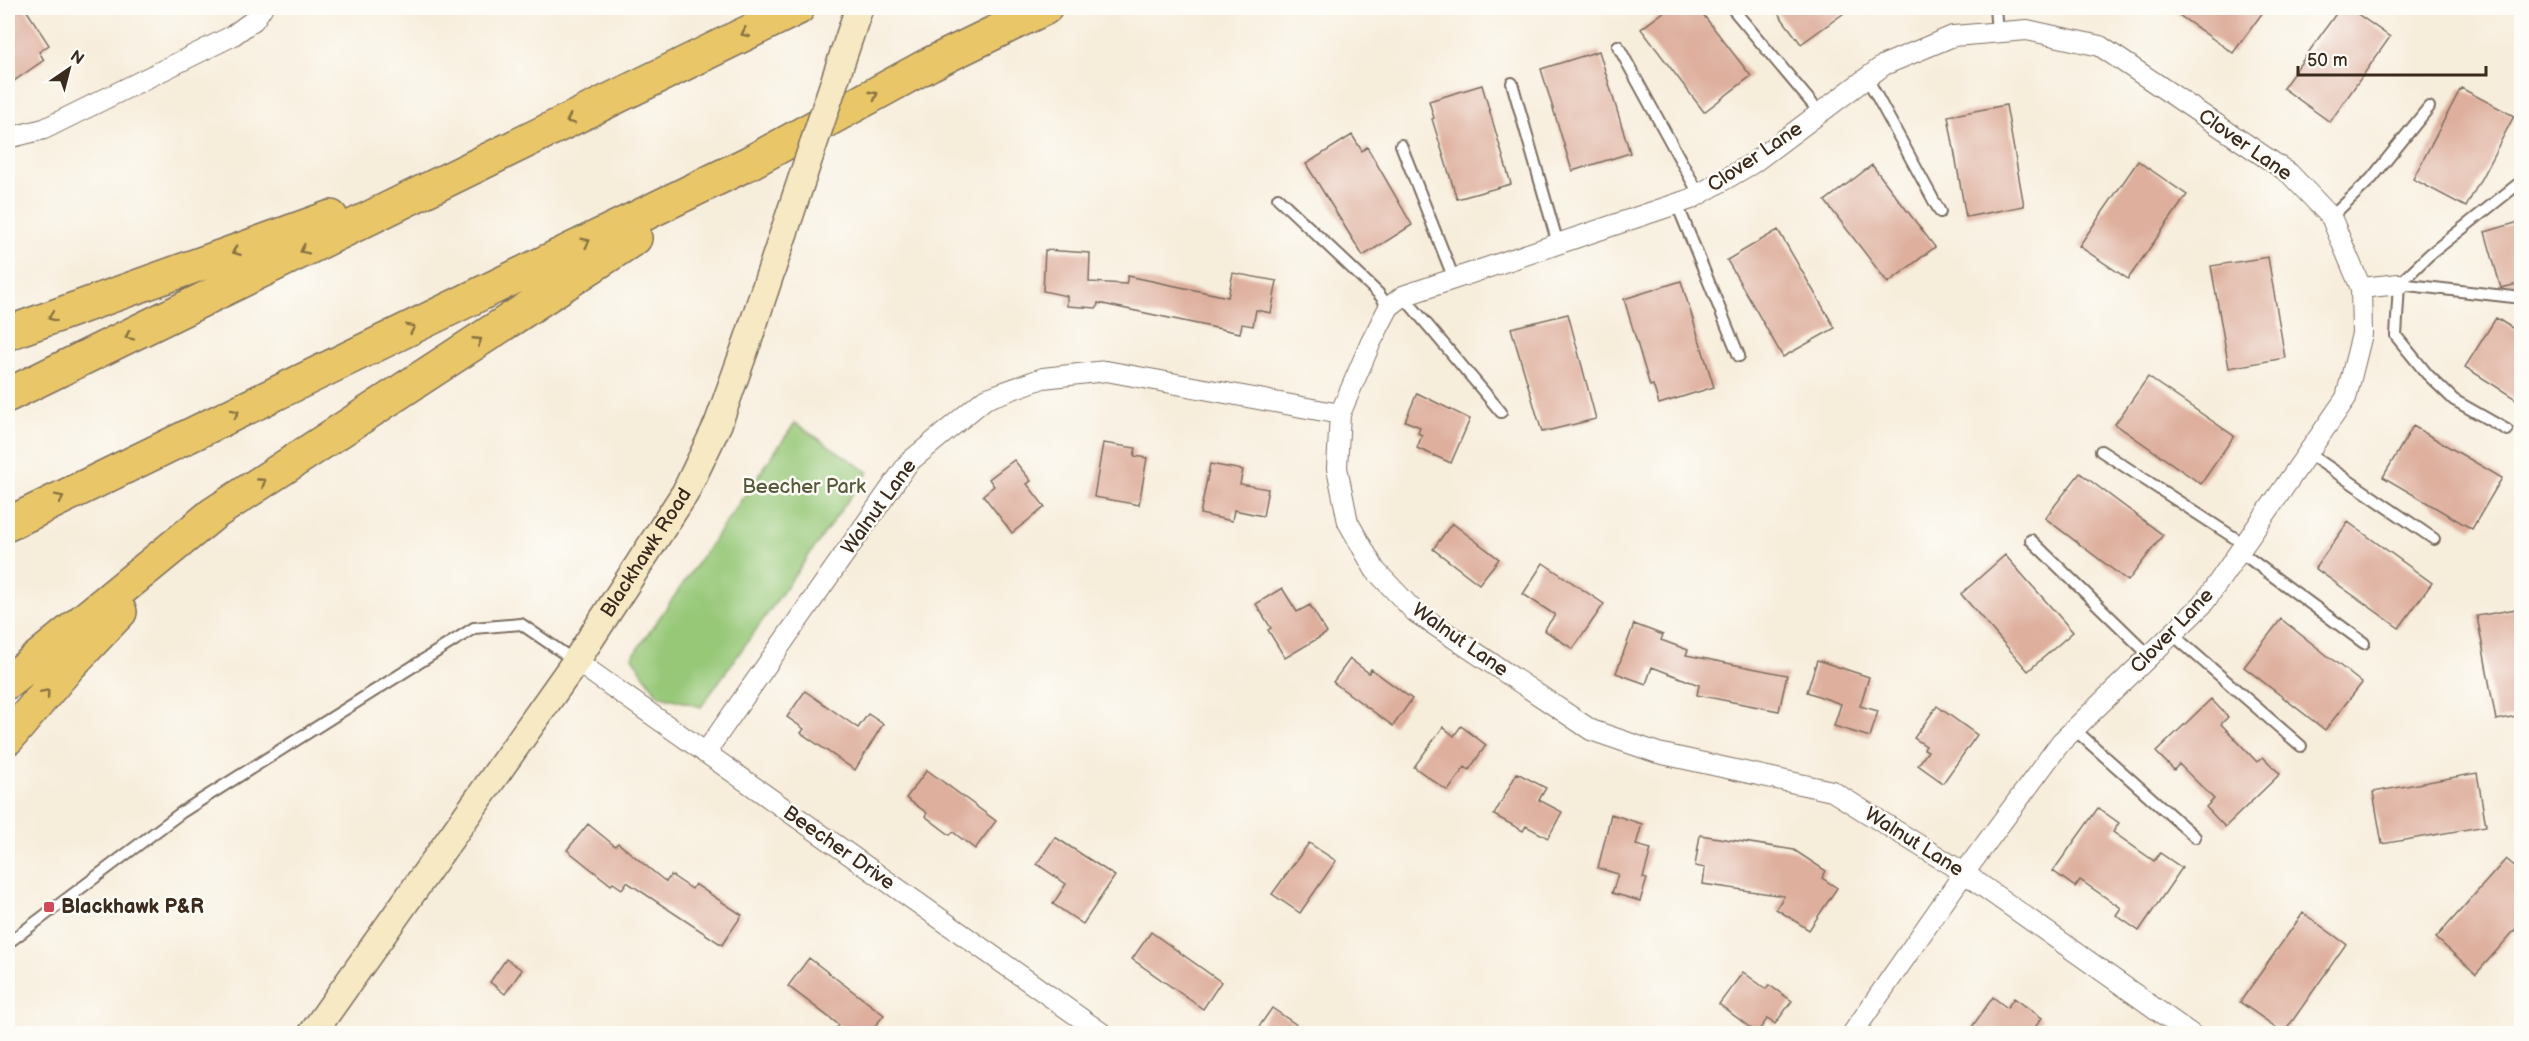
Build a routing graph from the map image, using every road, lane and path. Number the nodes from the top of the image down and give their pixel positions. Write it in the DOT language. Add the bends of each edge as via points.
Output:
graph roads {
  1 [pos="262,8"];
  2 [pos="798,8"];
  3 [pos="859,8"];
  4 [pos="1045,8"];
  5 [pos="1732,8"];
  6 [pos="1995,8"];
  7 [pos="1997,32"];
  8 [pos="1618,46"];
  9 [pos="1867,78"];
  10 [pos="1512,83"];
  11 [pos="2429,106"];
  12 [pos="1820,113"];
  13 [pos="8,138"];
  14 [pos="1401,145"];
  15 [pos="488,160"];
  16 [pos="749,163"];
  17 [pos="2522,181"];
  18 [pos="1699,194"];
  19 [pos="1278,198"];
  20 [pos="1677,204"];
  21 [pos="1940,212"];
  22 [pos="2331,217"];
  23 [pos="1558,244"];
  24 [pos="1454,279"];
  25 [pos="2399,284"];
  26 [pos="2361,288"];
  27 [pos="2522,298"];
  28 [pos="1396,302"];
  29 [pos="8,333"];
  30 [pos="1739,356"];
  31 [pos="8,395"];
  32 [pos="1501,412"];
  33 [pos="1340,414"];
  34 [pos="2507,430"];
  35 [pos="2101,451"];
  36 [pos="2308,453"];
  37 [pos="213,514"];
  38 [pos="8,524"];
  39 [pos="2434,539"];
  40 [pos="2031,540"];
  41 [pos="2242,548"];
  42 [pos="2172,634"];
  43 [pos="2364,643"];
  44 [pos="2150,656"];
  45 [pos="576,661"];
  46 [pos="8,682"];
  47 [pos="2074,729"];
  48 [pos="8,738"];
  49 [pos="2301,746"];
  50 [pos="705,753"];
  51 [pos="2195,837"];
  52 [pos="1964,873"];
  53 [pos="8,944"];
  54 [pos="312,1034"];
  55 [pos="1103,1034"];
  56 [pos="1852,1034"];
  57 [pos="2191,1034"];
  1 -- 13 [label="street" via="254,20 232,36 44,129"];
  2 -- 15 [label="highway, one-way"];
  3 -- 45 [label="street, Blackhawk Road, bridge" via="718,424 685,493"];
  16 -- 4 [label="highway, one-way" via="930,64"];
  5 -- 12 [label="lane"];
  6 -- 7 [label="lane"];
  7 -- 9 [label="street, Clover Lane" via="1953,36 1884,65"];
  7 -- 22 [label="street, Clover Lane" via="2027,30 2100,46 2289,173"];
  8 -- 18 [label="lane"];
  9 -- 12 [label="street, Clover Lane"];
  9 -- 21 [label="lane"];
  10 -- 23 [label="lane"];
  11 -- 22 [label="lane" via="2372,178"];
  12 -- 18 [label="street, Clover Lane" via="1754,163"];
  14 -- 24 [label="lane"];
  15 -- 29 [label="highway, one-way"];
  15 -- 31 [label="highway, one-way"];
  37 -- 16 [label="highway, one-way"];
  38 -- 16 [label="highway, one-way"];
  17 -- 25 [label="lane"];
  18 -- 20 [label="street, Clover Lane"];
  19 -- 28 [label="lane" via="1378,293"];
  20 -- 23 [label="street, Clover Lane"];
  20 -- 30 [label="lane"];
  22 -- 26 [label="street, Clover Lane"];
  23 -- 24 [label="street, Clover Lane"];
  24 -- 28 [label="street, Clover Lane"];
  25 -- 26 [label="street"];
  25 -- 27 [label="lane"];
  25 -- 34 [label="lane" via="2396,336 2454,400"];
  26 -- 36 [label="street, Clover Lane" via="2362,334 2346,398"];
  28 -- 32 [label="lane"];
  28 -- 33 [label="street" via="1371,342"];
  33 -- 50 [label="street, Walnut Lane" via="1106,371 1043,378 985,399 909,462"];
  33 -- 52 [label="street, Walnut Lane" via="1337,468 1348,522 1375,570 1415,612 1592,730 1658,753 1832,791"];
  35 -- 41 [label="lane"];
  36 -- 39 [label="lane"];
  36 -- 41 [label="street, Clover Lane"];
  37 -- 46 [label="highway"];
  48 -- 37 [label="highway, one-way" via="68,667"];
  40 -- 44 [label="lane"];
  41 -- 42 [label="street, Clover Lane" via="2203,604"];
  41 -- 43 [label="lane"];
  42 -- 44 [label="street, Clover Lane"];
  42 -- 49 [label="lane"];
  44 -- 47 [label="street, Clover Lane"];
  45 -- 50 [label="street, Beecher Drive"];
  45 -- 53 [label="lane" via="521,624 474,628 182,812"];
  45 -- 54 [label="street, Blackhawk Road"];
  47 -- 51 [label="lane"];
  47 -- 52 [label="street, Clover Lane"];
  50 -- 55 [label="street, Beecher Drive"];
  52 -- 56 [label="street, Clover Lane"];
  52 -- 57 [label="street, Walnut Lane"];
}
